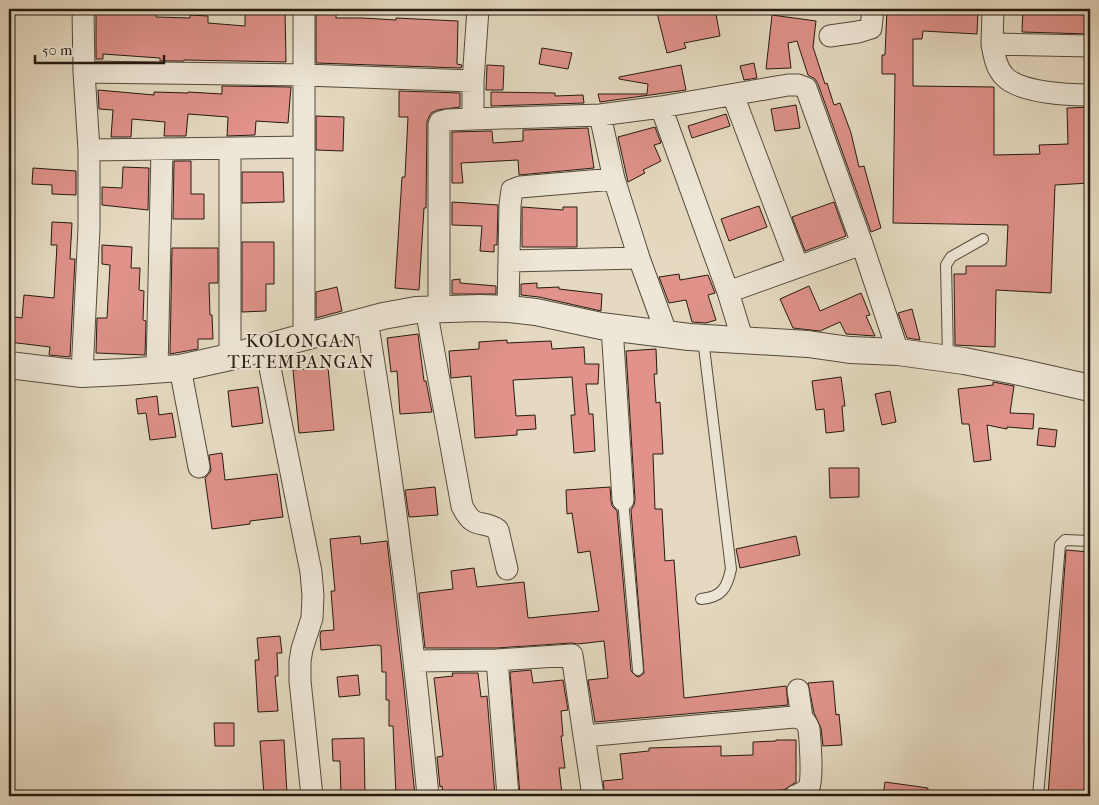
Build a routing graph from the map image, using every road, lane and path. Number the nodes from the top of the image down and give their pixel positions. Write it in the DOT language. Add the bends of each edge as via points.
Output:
graph roads {
  1 [pos="83,9"];
  2 [pos="304,9"];
  3 [pos="478,9"];
  4 [pos="873,9"];
  5 [pos="993,9"];
  6 [pos="830,36"];
  7 [pos="992,44"];
  8 [pos="1090,46"];
  9 [pos="84,72"];
  10 [pos="305,75"];
  11 [pos="473,81"];
  12 [pos="734,95"];
  13 [pos="1090,96"];
  14 [pos="661,107"];
  15 [pos="600,115"];
  16 [pos="473,119"];
  17 [pos="304,147"];
  18 [pos="162,149"];
  19 [pos="230,149"];
  20 [pos="89,150"];
  21 [pos="614,179"];
  22 [pos="983,239"];
  23 [pos="862,244"];
  24 [pos="639,258"];
  25 [pos="509,261"];
  26 [pos="798,267"];
  27 [pos="728,292"];
  28 [pos="433,309"];
  29 [pos="508,309"];
  30 [pos="367,320"];
  31 [pos="612,327"];
  32 [pos="667,335"];
  33 [pos="304,336"];
  34 [pos="703,338"];
  35 [pos="743,341"];
  36 [pos="266,348"];
  37 [pos="898,352"];
  38 [pos="230,357"];
  39 [pos="948,359"];
  40 [pos="9,365"];
  41 [pos="169,369"];
  42 [pos="82,374"];
  43 [pos="1090,388"];
  44 [pos="199,467"];
  45 [pos="623,500"];
  46 [pos="1090,541"];
  47 [pos="507,568"];
  48 [pos="701,599"];
  49 [pos="497,660"];
  50 [pos="415,661"];
  51 [pos="638,670"];
  52 [pos="798,690"];
  53 [pos="802,718"];
  54 [pos="584,736"];
  55 [pos="312,796"];
  56 [pos="428,796"];
  57 [pos="508,796"];
  58 [pos="593,796"];
  59 [pos="795,796"];
  60 [pos="1038,796"];
  1 -- 9 [label="street"];
  2 -- 10 [label="street"];
  3 -- 11 [label="street"];
  4 -- 6 [label="street" via="871,28"];
  5 -- 7 [label="street"];
  7 -- 8 [label="street"];
  7 -- 13 [label="street" via="995,61 1007,80 1048,93"];
  9 -- 10 [label="street"];
  9 -- 20 [label="street"];
  10 -- 11 [label="street"];
  10 -- 17 [label="street"];
  11 -- 16 [label="street"];
  12 -- 14 [label="street"];
  12 -- 23 [label="street" via="788,85 806,88"];
  12 -- 26 [label="street"];
  14 -- 15 [label="street"];
  14 -- 27 [label="street"];
  15 -- 16 [label="street"];
  15 -- 21 [label="street"];
  16 -- 28 [label="street" via="447,120 439,125"];
  17 -- 19 [label="street"];
  17 -- 33 [label="street"];
  18 -- 19 [label="street"];
  18 -- 20 [label="street"];
  18 -- 41 [label="street"];
  19 -- 38 [label="street"];
  20 -- 42 [label="street"];
  21 -- 24 [label="street"];
  21 -- 25 [label="street" via="512,190"];
  22 -- 39 [label="lane" via="951,257 946,265"];
  23 -- 26 [label="street"];
  23 -- 37 [label="street"];
  24 -- 25 [label="street"];
  24 -- 32 [label="street"];
  25 -- 29 [label="street"];
  26 -- 27 [label="street"];
  27 -- 35 [label="street"];
  28 -- 29 [label="street"];
  28 -- 30 [label="street"];
  28 -- 47 [label="street" via="462,506 467,517 477,524 490,525 498,530"];
  29 -- 31 [label="street"];
  30 -- 33 [label="street"];
  30 -- 50 [label="street" via="385,429"];
  31 -- 32 [label="street"];
  31 -- 45 [label="street"];
  32 -- 34 [label="street"];
  33 -- 36 [label="street"];
  34 -- 35 [label="street"];
  34 -- 48 [label="lane" via="731,569 721,593"];
  35 -- 37 [label="street"];
  36 -- 38 [label="street"];
  36 -- 55 [label="street" via="311,572 312,618 302,649 300,681"];
  37 -- 39 [label="street"];
  38 -- 41 [label="street"];
  39 -- 43 [label="street"];
  40 -- 42 [label="street"];
  41 -- 42 [label="street"];
  41 -- 44 [label="street"];
  45 -- 51 [label="lane"];
  46 -- 60 [label="lane" via="1065,540 1060,545"];
  49 -- 50 [label="street"];
  49 -- 54 [label="street" via="572,655"];
  49 -- 57 [label="street"];
  50 -- 56 [label="street"];
  52 -- 53 [label="street"];
  53 -- 54 [label="street"];
  53 -- 59 [label="street" via="809,729 811,776 809,786"];
  54 -- 58 [label="street"];
}
